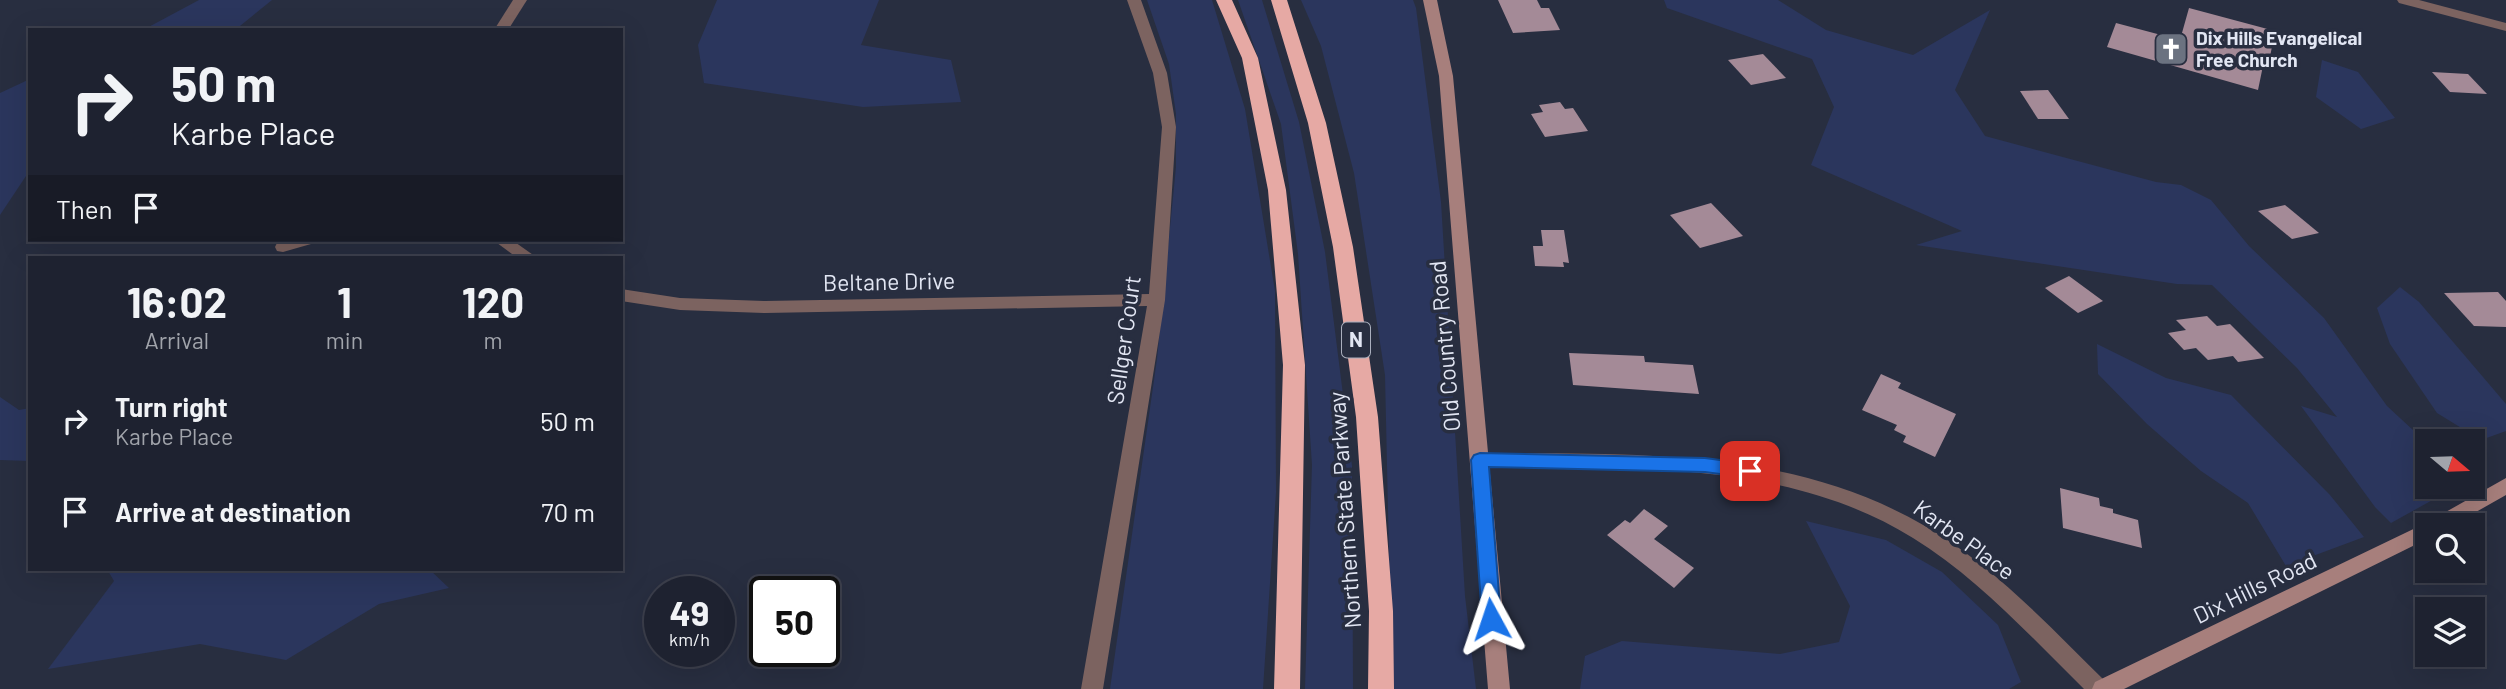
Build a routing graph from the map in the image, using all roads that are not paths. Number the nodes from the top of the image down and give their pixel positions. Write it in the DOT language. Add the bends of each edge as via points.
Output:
graph roads {
  1 [pos="520,0"];
  2 [pos="1135,0"];
  3 [pos="1224,0"];
  4 [pos="1279,0"];
  5 [pos="1430,0"];
  6 [pos="2404,0"];
  7 [pos="2506,27"];
  8 [pos="502,28"];
  9 [pos="299,242"];
  10 [pos="504,242"];
  11 [pos="283,247"];
  12 [pos="526,256"];
  13 [pos="623,295"];
  14 [pos="1157,300"];
  15 [pos="1480,460"];
  16 [pos="2506,486"];
  17 [pos="2458,513"];
  18 [pos="2415,536"];
  19 [pos="1092,689"];
  20 [pos="1287,689"];
  21 [pos="1381,689"];
  22 [pos="1499,689"];
  23 [pos="2101,689"];
  1 -- 8 [label="street"];
  2 -- 14 [label="street, Sellger Court" via="1160,72 1169,127"];
  3 -- 20 [label="highway, Northern State Parkway" via="1250,58 1277,190 1294,365"];
  4 -- 21 [label="highway, Northern State Parkway / N" via="1317,123 1343,247 1367,416 1381,611"];
  5 -- 15 [label="main road, Old Country Road" via="1446,76"];
  6 -- 7 [label="street"];
  9 -- 11 [label="street"];
  10 -- 12 [label="street"];
  13 -- 14 [label="street, Beltane Drive" via="680,304 765,307"];
  14 -- 19 [label="street, Sellger Court"];
  15 -- 22 [label="main road, Old Country Road"];
  15 -- 23 [label="street, Karbe Place" via="1705,465 1810,484 1864,503 1919,532 1971,570"];
  16 -- 17 [label="main road"];
  18 -- 23 [label="main road, Dix Hills Road"];
}
